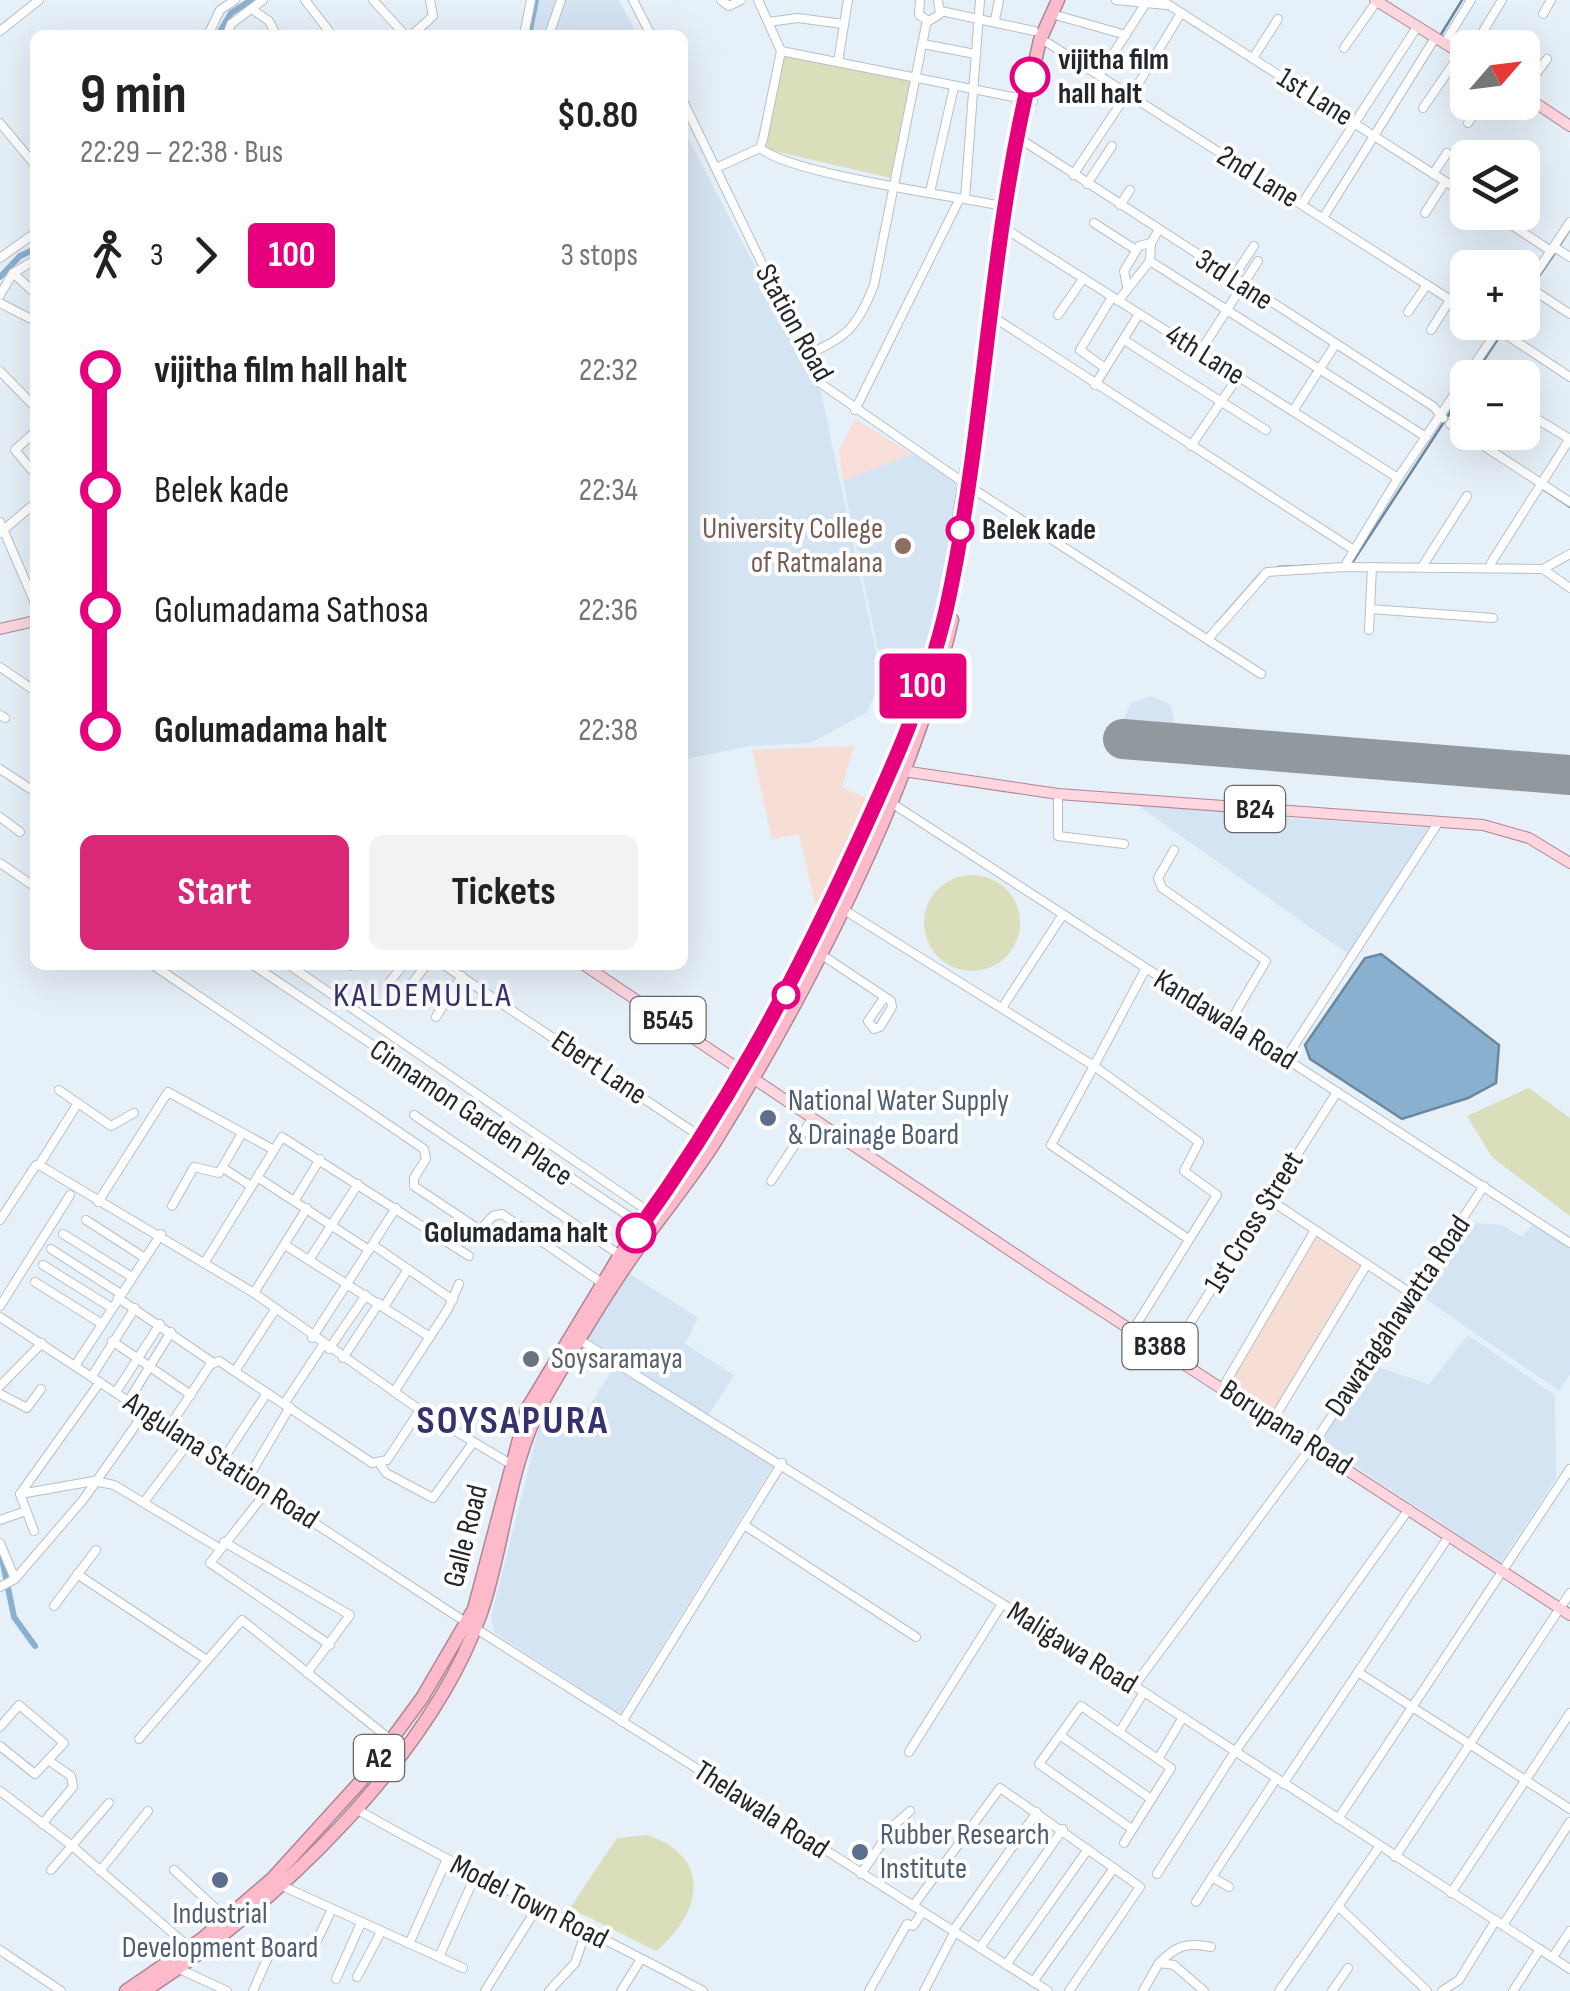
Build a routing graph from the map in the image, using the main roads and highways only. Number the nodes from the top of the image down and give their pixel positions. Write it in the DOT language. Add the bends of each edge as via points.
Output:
graph roads {
  1 [pos="1058,0"];
  2 [pos="1067,0"];
  3 [pos="1376,0"];
  4 [pos="1042,35"];
  5 [pos="1450,47"];
  6 [pos="1029,100"];
  7 [pos="1540,106"];
  8 [pos="1566,124"];
  9 [pos="971,487"];
  10 [pos="30,621"];
  11 [pos="0,629"];
  12 [pos="900,763"];
  13 [pos="885,799"];
  14 [pos="1570,863"];
  15 [pos="591,970"];
  16 [pos="746,1076"];
  17 [pos="650,1219"];
  18 [pos="576,1337"];
  19 [pos="1565,1612"];
  20 [pos="397,1745"];
  21 [pos="277,1882"];
  22 [pos="126,1991"];
  23 [pos="144,1991"];
  1 -- 4 [label="highway, Galle Road / A2"];
  2 -- 4 [label="highway, Galle Road / A2"];
  3 -- 5 [label="main road"];
  4 -- 6 [label="highway, Galle Road / A2"];
  6 -- 9 [label="highway, Galle Road / A2"];
  6 -- 9 [label="highway, Galle Road / A2"];
  7 -- 8 [label="main road"];
  9 -- 12 [label="highway, Galle Road / A2" via="944,618"];
  10 -- 11 [label="main road"];
  12 -- 13 [label="highway, Galle Road / A2"];
  12 -- 14 [label="main road, B24" via="1058,794 1504,828"];
  13 -- 16 [label="highway, Galle Road / A2"];
  13 -- 16 [label="highway, Galle Road / A2" via="841,908"];
  15 -- 16 [label="main road, B545"];
  16 -- 17 [label="highway, Galle Road / A2"];
  16 -- 17 [label="highway, Galle Road / A2" via="713,1144"];
  16 -- 19 [label="main road, Borupana Road / B388"];
  17 -- 18 [label="highway, Galle Road / A2"];
  17 -- 18 [label="highway, Galle Road / A2" via="602,1283"];
  18 -- 20 [label="highway, Galle Road / A2" via="528,1409 471,1625"];
  20 -- 21 [label="highway, Galle Road / A2"];
  20 -- 21 [label="highway, Galle Road / A2" via="356,1809"];
  21 -- 22 [label="highway, A2"];
  21 -- 23 [label="highway, A2" via="208,1946"];
}
